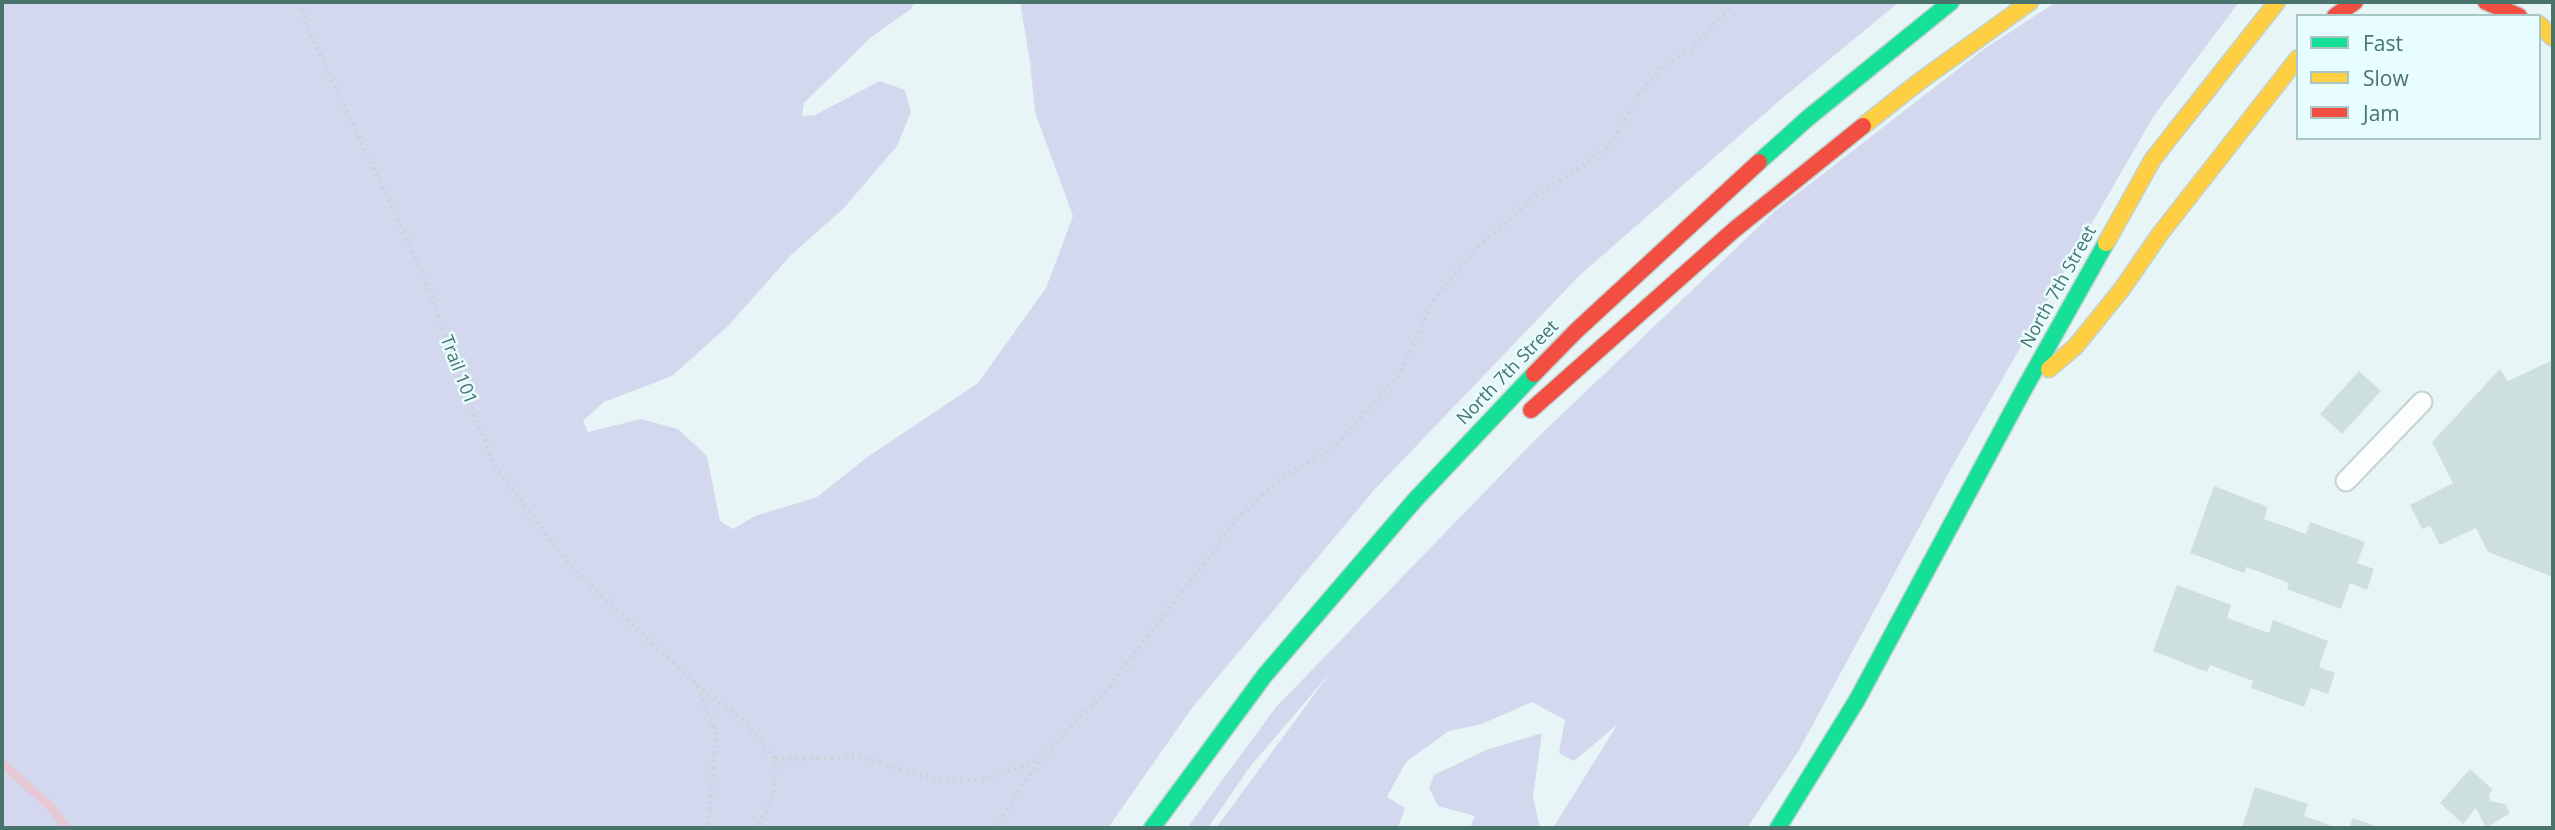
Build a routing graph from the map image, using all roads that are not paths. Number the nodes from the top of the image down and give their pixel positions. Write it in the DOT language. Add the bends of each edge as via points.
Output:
graph roads {
  1 [pos="1951,2"];
  2 [pos="2030,2"];
  3 [pos="2277,2"];
  4 [pos="2355,2"];
  5 [pos="2486,2"];
  6 [pos="2338,14"];
  7 [pos="2514,14"];
  8 [pos="2296,61"];
  9 [pos="2023,391"];
  10 [pos="2422,402"];
  11 [pos="1522,418"];
  12 [pos="2346,481"];
  13 [pos="1406,536"];
  14 [pos="1355,570"];
  15 [pos="1152,828"];
  16 [pos="1778,828"];
  1 -- 14 [label="main road, North 7th Street" via="1798,127 1576,331"];
  2 -- 11 [label="main road" via="1920,81 1734,230"];
  3 -- 9 [label="main road, North 7th Street" via="2153,159"];
  4 -- 6 [label="main road"];
  5 -- 7 [label="main road"];
  8 -- 9 [label="main road" via="2075,347"];
  9 -- 16 [label="main road, North 7th Street" via="1857,700"];
  10 -- 12 [label="lane"];
  13 -- 14 [label="main road"];
  14 -- 15 [label="main road, North 7th Street" via="1265,675"];
}
